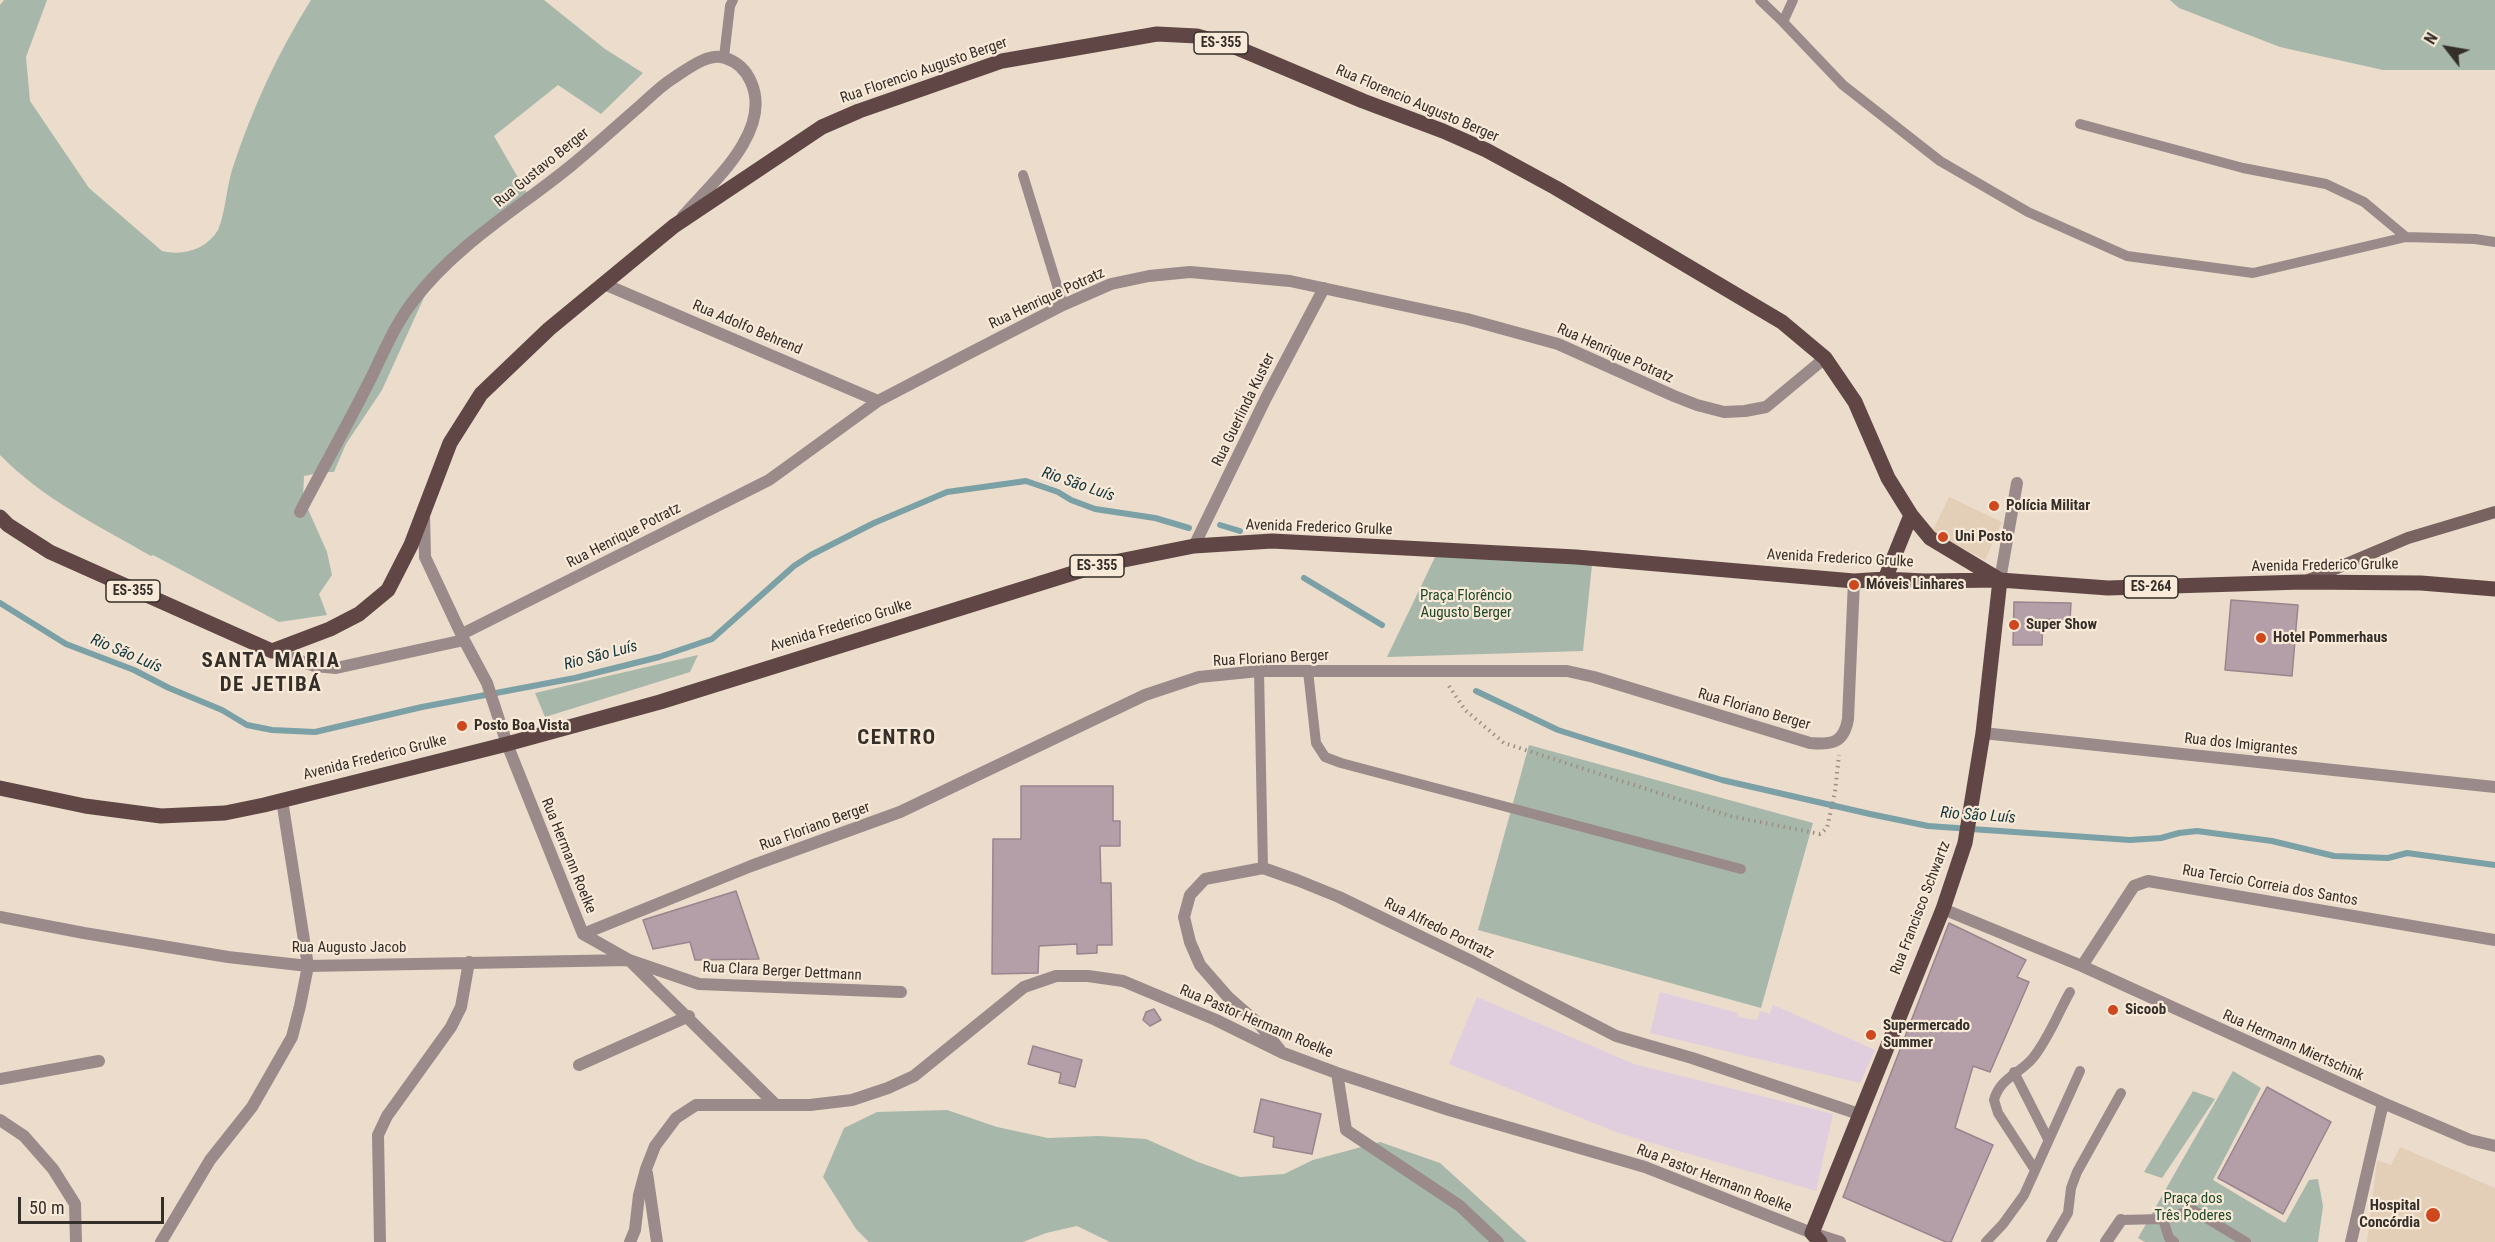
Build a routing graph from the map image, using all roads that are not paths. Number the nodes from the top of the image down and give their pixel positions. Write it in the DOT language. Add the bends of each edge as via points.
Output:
graph roads {
  1 [pos="733,0"];
  2 [pos="1760,0"];
  3 [pos="1793,0"];
  4 [pos="1784,22"];
  5 [pos="724,57"];
  6 [pos="2080,124"];
  7 [pos="1023,175"];
  8 [pos="674,226"];
  9 [pos="2406,237"];
  10 [pos="2495,242"];
  11 [pos="604,284"];
  12 [pos="1324,288"];
  13 [pos="1062,305"];
  14 [pos="1825,358"];
  15 [pos="878,400"];
  16 [pos="2017,483"];
  17 [pos="424,507"];
  18 [pos="300,512"];
  19 [pos="2495,512"];
  20 [pos="1911,515"];
  21 [pos="0,518"];
  22 [pos="1194,546"];
  23 [pos="1885,579"];
  24 [pos="2001,580"];
  25 [pos="1854,581"];
  26 [pos="2302,582"];
  27 [pos="2495,589"];
  28 [pos="463,637"];
  29 [pos="272,651"];
  30 [pos="1259,671"];
  31 [pos="1308,671"];
  32 [pos="1983,733"];
  33 [pos="507,744"];
  34 [pos="2495,787"];
  35 [pos="0,788"];
  36 [pos="282,800"];
  37 [pos="1263,868"];
  38 [pos="1741,869"];
  39 [pos="1943,909"];
  40 [pos="0,917"];
  41 [pos="583,934"];
  42 [pos="2495,940"];
  43 [pos="629,960"];
  44 [pos="469,962"];
  45 [pos="309,966"];
  46 [pos="2082,966"];
  47 [pos="901,992"];
  48 [pos="2070,992"];
  49 [pos="689,1016"];
  50 [pos="1283,1053"];
  51 [pos="99,1061"];
  52 [pos="579,1065"];
  53 [pos="2080,1071"];
  54 [pos="2014,1072"];
  55 [pos="1337,1073"];
  56 [pos="0,1079"];
  57 [pos="2121,1093"];
  58 [pos="2384,1103"];
  59 [pos="775,1104"];
  60 [pos="1859,1114"];
  61 [pos="0,1120"];
  62 [pos="2049,1139"];
  63 [pos="2495,1146"];
  64 [pos="646,1169"];
  65 [pos="2035,1170"];
  66 [pos="2163,1219"];
  67 [pos="2121,1220"];
  68 [pos="1816,1238"];
  69 [pos="76,1242"];
  70 [pos="161,1242"];
  71 [pos="380,1242"];
  72 [pos="630,1242"];
  73 [pos="657,1242"];
  74 [pos="1498,1242"];
  75 [pos="1840,1242"];
  76 [pos="1986,1242"];
  77 [pos="2051,1242"];
  78 [pos="2106,1242"];
  79 [pos="2174,1242"];
  80 [pos="2246,1242"];
  81 [pos="2351,1242"];
  1 -- 5 [label="lane"];
  2 -- 4 [label="lane"];
  3 -- 4 [label="lane"];
  4 -- 9 [label="lane" via="1843,85 1940,161 2028,212 2127,256 2253,273"];
  5 -- 8 [label="street" via="740,65 754,89 754,122 739,151"];
  5 -- 18 [label="street, Rua Gustavo Berger" via="709,57 670,80 541,190 464,246 436,273 391,334"];
  6 -- 9 [label="lane" via="2243,168 2326,184 2364,202"];
  7 -- 13 [label="lane"];
  8 -- 11 [label="main road, Rua Florencio Augusto Berger / ES-355"];
  8 -- 14 [label="main road, Rua Florencio Augusto Berger / ES-355" via="822,127 859,111 1002,61 1157,34 1197,36 1261,57 1486,150 1782,322"];
  9 -- 10 [label="lane"];
  11 -- 15 [label="street, Rua Adolfo Behrend"];
  11 -- 17 [label="main road, Rua Florencio Augusto Berger / ES-355" via="549,329 482,394 450,442"];
  12 -- 13 [label="street, Rua Henrique Potratz" via="1190,272 1112,284"];
  12 -- 14 [label="street, Rua Henrique Potratz" via="1467,319 1558,344 1674,396 1724,412 1766,407"];
  12 -- 22 [label="street, Rua Guerlinda Kuster"];
  13 -- 15 [label="street, Rua Henrique Potratz"];
  14 -- 20 [label="main road, Rua Florencio Augusto Berger / ES-355" via="1855,402 1888,478"];
  15 -- 28 [label="street, Rua Henrique Potratz" via="769,480"];
  16 -- 24 [label="street"];
  17 -- 28 [label="street, Rua Hermann Roelke" via="425,557"];
  17 -- 29 [label="main road, Rua Florencio Augusto Berger / ES-355" via="411,545 388,590 359,614"];
  19 -- 26 [label="street" via="2408,538"];
  20 -- 23 [label="main road"];
  20 -- 24 [label="main road, Rua Florencio Augusto Berger / ES-355" via="1930,538"];
  21 -- 29 [label="main road, ES-355" via="50,552"];
  22 -- 25 [label="main road, Avenida Frederico Grulke / ES-355" via="1272,542 1576,557"];
  22 -- 33 [label="main road, Avenida Frederico Grulke / ES-355" via="1099,566 660,702"];
  23 -- 24 [label="main road, Avenida Frederico Grulke / ES-355"];
  23 -- 25 [label="main road, Avenida Frederico Grulke / ES-355"];
  24 -- 26 [label="main road, Avenida Frederico Grulke / ES-264" via="2108,588"];
  24 -- 32 [label="main road, Rua Francisco Schwartz"];
  25 -- 31 [label="street, Rua Floriano Berger" via="1848,719 1840,739 1832,743 1810,743 1567,671"];
  26 -- 27 [label="main road, Avenida Frederico Grulke / ES-264" via="2421,583"];
  28 -- 29 [label="street, Rua Henrique Potratz" via="336,668 315,666"];
  28 -- 33 [label="street, Rua Hermann Roelke" via="487,682"];
  30 -- 31 [label="street, Rua Floriano Berger"];
  30 -- 37 [label="lane"];
  30 -- 41 [label="street, Rua Floriano Berger" via="1199,677 1145,695 900,812 750,866"];
  31 -- 38 [label="lane" via="1316,743 1325,757"];
  32 -- 34 [label="street, Rua dos Imigrantes"];
  32 -- 39 [label="main road, Rua Francisco Schwartz" via="1965,843"];
  33 -- 36 [label="main road, Avenida Frederico Grulke / ES-355"];
  33 -- 41 [label="street, Rua Hermann Roelke"];
  35 -- 36 [label="main road, Avenida Frederico Grulke / ES-355" via="85,806 161,816 225,813"];
  36 -- 45 [label="street"];
  37 -- 50 [label="street" via="1205,879 1190,895 1184,916 1200,965"];
  37 -- 60 [label="street, Rua Alfredo Portratz" via="1339,897 1616,1036"];
  39 -- 46 [label="street, Rua Hermann Miertschink"];
  39 -- 60 [label="main road, Rua Francisco Schwartz"];
  40 -- 45 [label="street, Rua Augusto Jacob" via="228,957"];
  41 -- 43 [label="street, Rua Hermann Roelke"];
  42 -- 46 [label="street, Rua Tercio Correia dos Santos" via="2148,881 2134,886"];
  43 -- 44 [label="street, Rua Augusto Jacob"];
  43 -- 47 [label="street, Rua Clara Berger Dettmann" via="699,984"];
  43 -- 49 [label="street, Rua Hermann Roelke"];
  44 -- 45 [label="street, Rua Augusto Jacob"];
  44 -- 71 [label="street" via="461,1007 451,1027 387,1116 378,1135"];
  45 -- 70 [label="street" via="292,1036 252,1107 210,1160"];
  46 -- 58 [label="street, Rua Hermann Miertschink"];
  48 -- 54 [label="lane" via="2037,1053"];
  49 -- 52 [label="street"];
  49 -- 59 [label="street, Rua Hermann Roelke"];
  50 -- 55 [label="street, Rua Pastor Hermann Roelke"];
  50 -- 59 [label="street, Rua Pastor Hermann Roelke" via="1123,981 1056,976 1024,987 914,1076 888,1088 852,1100"];
  51 -- 56 [label="street"];
  53 -- 62 [label="lane"];
  54 -- 62 [label="lane"];
  54 -- 65 [label="lane" via="1994,1100 1998,1113"];
  55 -- 68 [label="street, Rua Pastor Hermann Roelke" via="1645,1167"];
  55 -- 74 [label="street" via="1346,1130 1460,1206"];
  57 -- 77 [label="lane" via="2077,1172 2068,1213"];
  58 -- 63 [label="street, Rua Hermann Miertschink" via="2470,1140"];
  58 -- 81 [label="street"];
  59 -- 64 [label="street, Rua Pastor Hermann Roelke" via="696,1106 664,1131"];
  60 -- 68 [label="main road, Rua Francisco Schwartz"];
  61 -- 69 [label="street" via="24,1136 53,1169 75,1204"];
  62 -- 65 [label="lane"];
  64 -- 72 [label="street, Rua Pastor Hermann Roelke"];
  64 -- 73 [label="street"];
  65 -- 76 [label="lane" via="2024,1195"];
  66 -- 67 [label="lane"];
  66 -- 79 [label="lane"];
  66 -- 80 [label="lane" via="2193,1210"];
  67 -- 78 [label="street"];
  68 -- 75 [label="street, Rua Pastor Hermann Roelke"];
}
